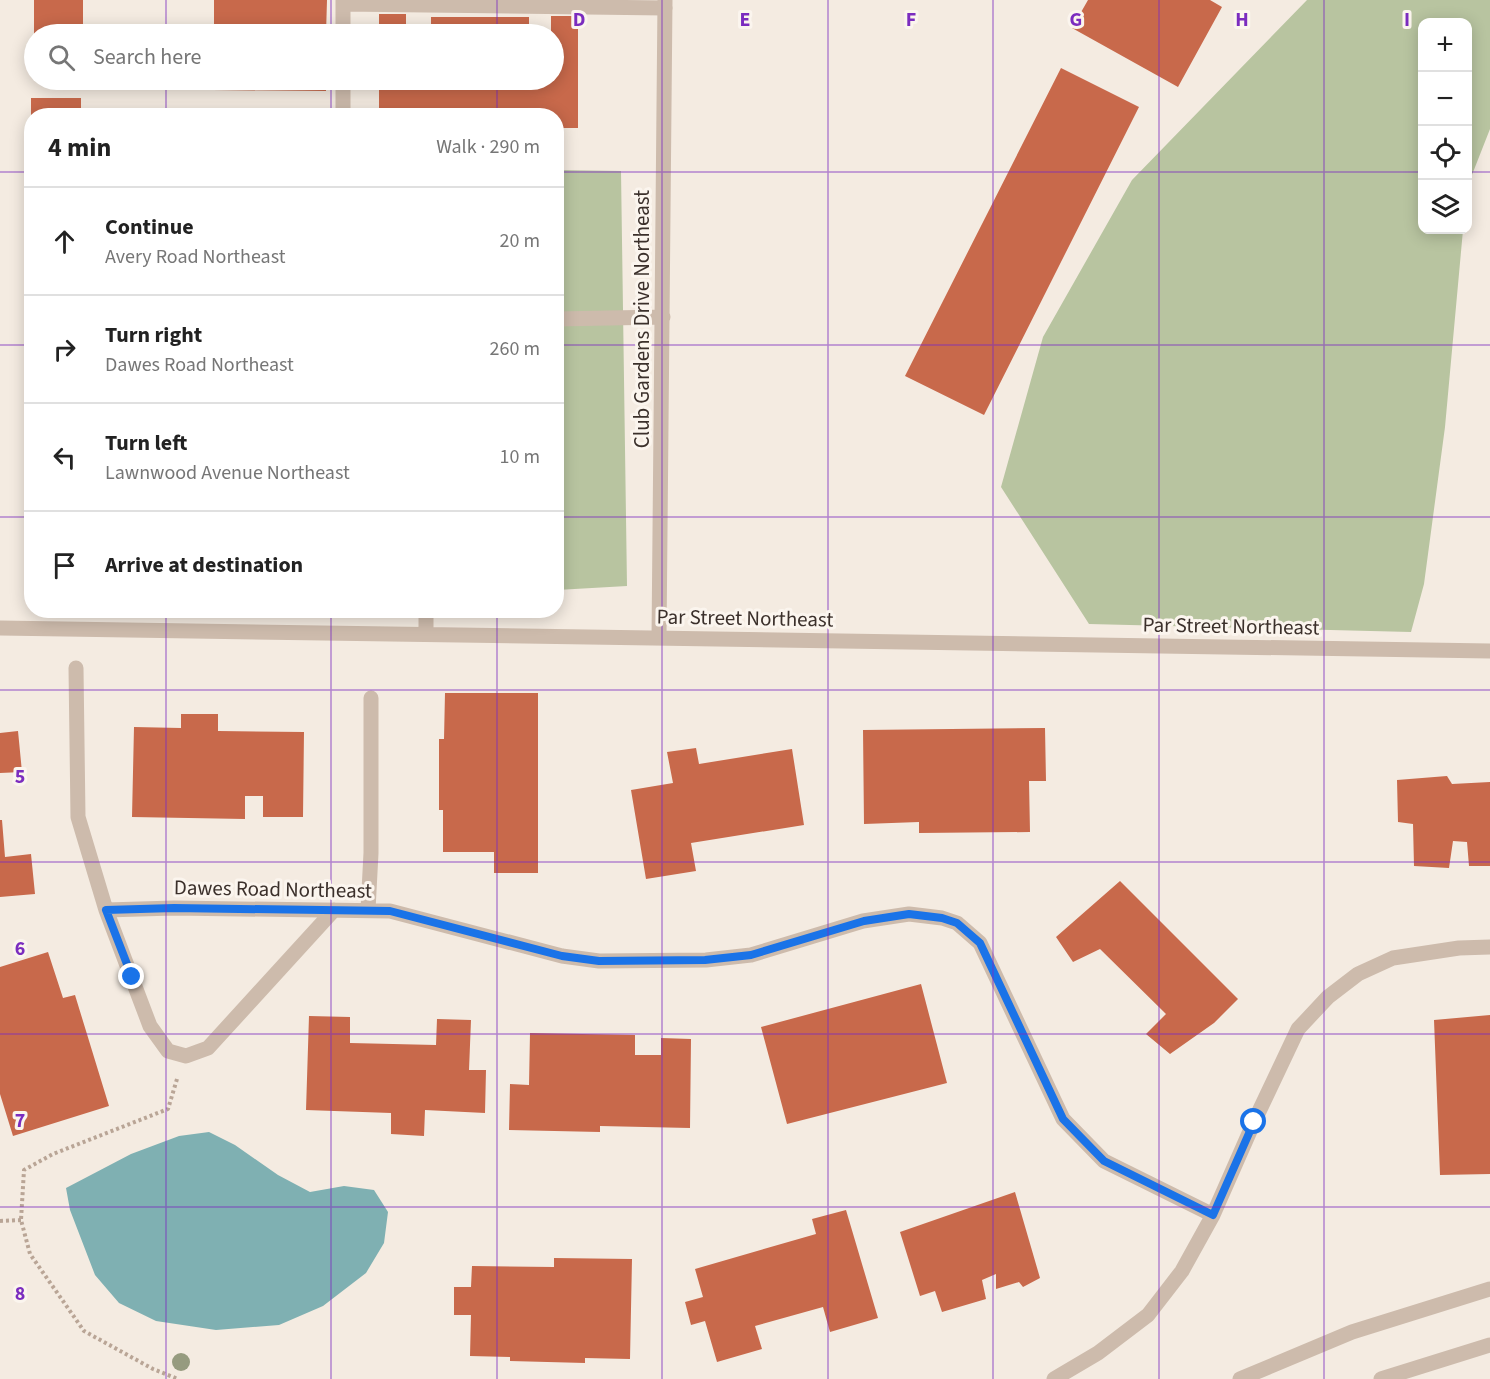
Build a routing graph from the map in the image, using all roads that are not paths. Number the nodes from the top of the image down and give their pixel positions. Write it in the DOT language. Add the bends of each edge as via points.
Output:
graph roads {
  1 [pos="342,2"];
  2 [pos="460,2"];
  3 [pos="665,4"];
  4 [pos="342,24"];
  5 [pos="342,90"];
  6 [pos="342,108"];
  7 [pos="663,317"];
  8 [pos="564,319"];
  9 [pos="426,618"];
  10 [pos="0,628"];
  11 [pos="426,634"];
  12 [pos="659,638"];
  13 [pos="1490,651"];
  14 [pos="76,668"];
  15 [pos="371,698"];
  16 [pos="106,910"];
  17 [pos="334,910"];
  18 [pos="368,910"];
  19 [pos="1490,947"];
  20 [pos="1213,1215"];
  21 [pos="1490,1289"];
  22 [pos="1490,1345"];
  23 [pos="1054,1379"];
  24 [pos="1240,1379"];
  25 [pos="1381,1379"];
  1 -- 2 [label="street"];
  1 -- 4 [label="street"];
  2 -- 3 [label="street"];
  3 -- 7 [label="street, Club Gardens Drive Northeast"];
  5 -- 6 [label="street"];
  7 -- 8 [label="street"];
  7 -- 12 [label="street, Club Gardens Drive Northeast"];
  9 -- 11 [label="street"];
  10 -- 11 [label="street, Par Street Northeast"];
  11 -- 12 [label="street, Par Street Northeast"];
  12 -- 13 [label="street, Par Street Northeast"];
  14 -- 16 [label="street" via="78,817"];
  15 -- 18 [label="street"];
  16 -- 17 [label="street, Dawes Road Northeast"];
  16 -- 17 [label="street" via="150,1026 168,1051 186,1056 208,1048"];
  17 -- 18 [label="street, Dawes Road Northeast"];
  18 -- 20 [label="street, Dawes Road Northeast" via="390,911 562,956 599,961 705,960 751,955 864,921 909,914 957,923 980,943 1063,1119 1104,1161"];
  19 -- 20 [label="street" via="1394,958 1358,974 1328,997 1298,1029"];
  20 -- 23 [label="street" via="1182,1271 1148,1315 1098,1353"];
  21 -- 24 [label="street" via="1352,1332"];
  22 -- 25 [label="street"];
}
